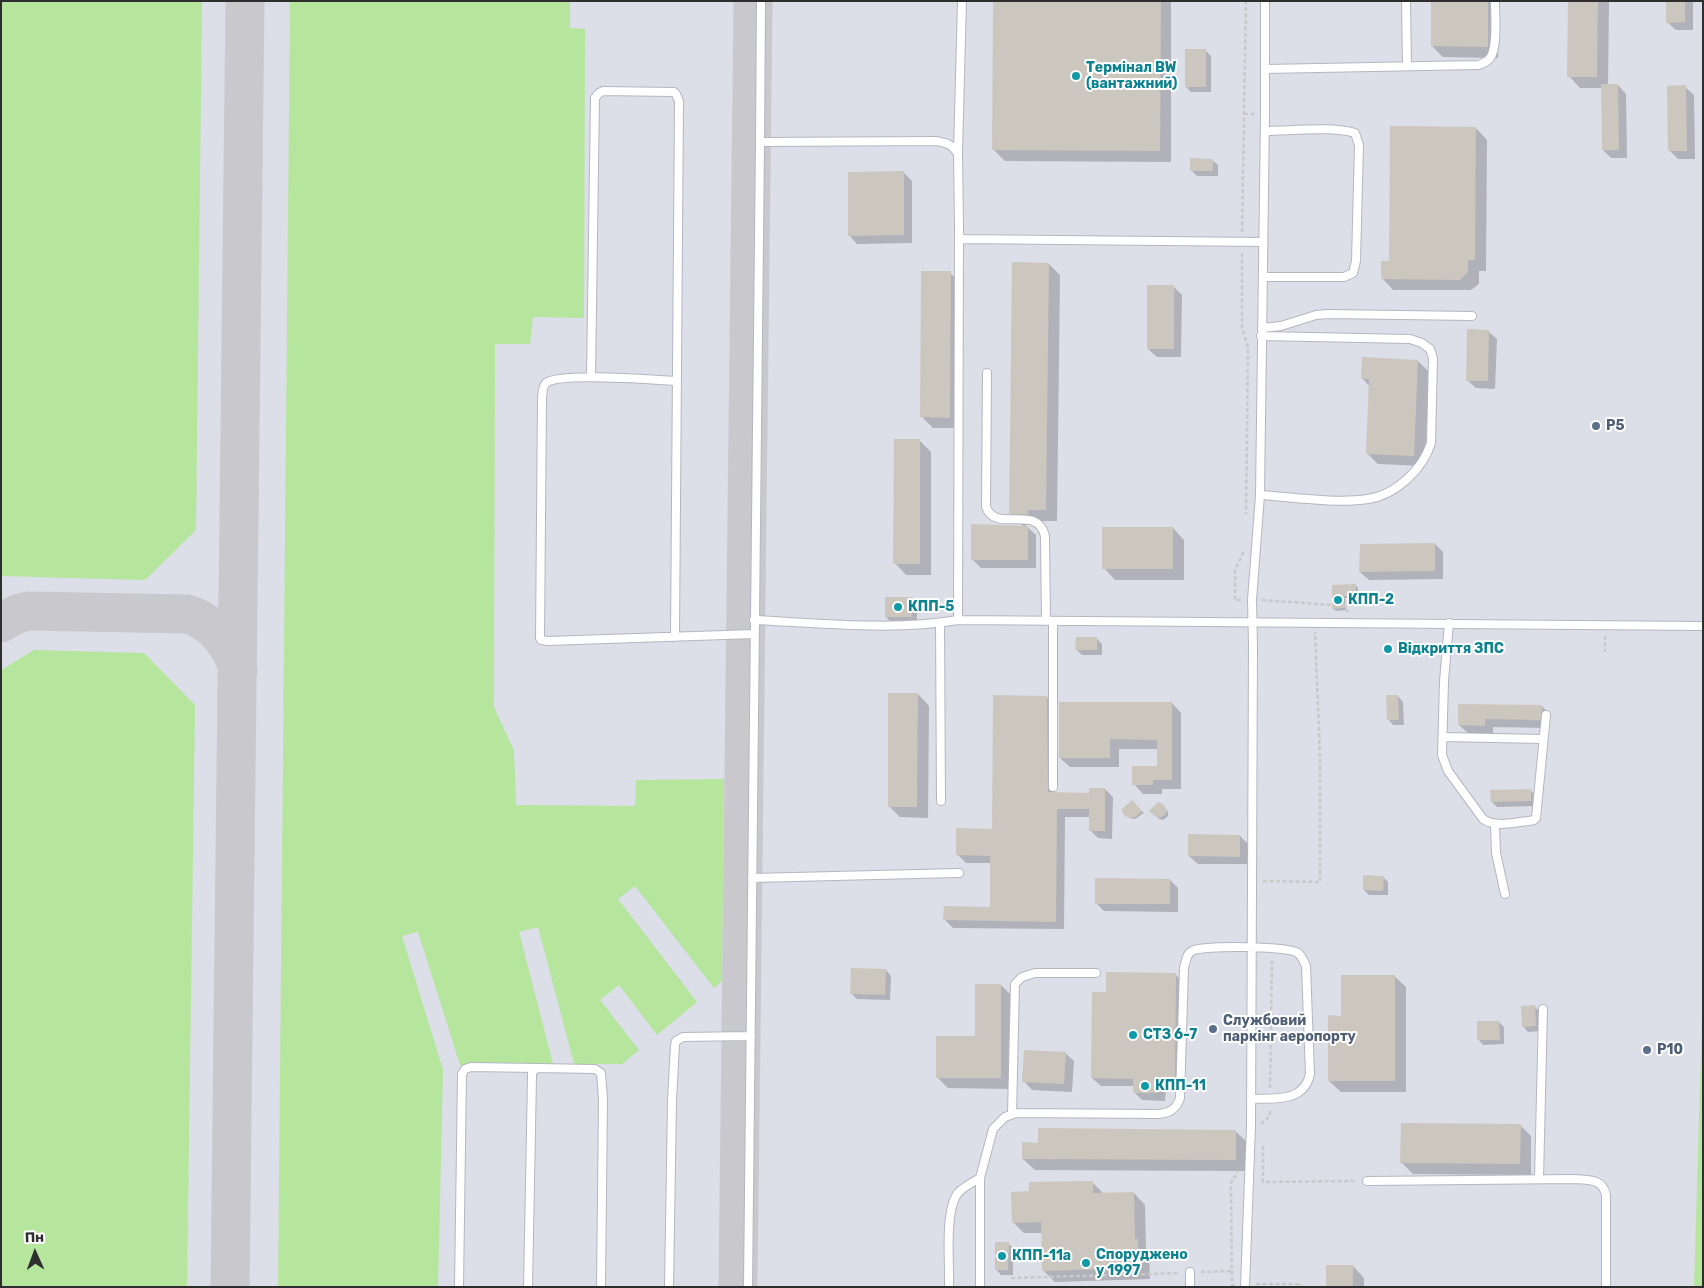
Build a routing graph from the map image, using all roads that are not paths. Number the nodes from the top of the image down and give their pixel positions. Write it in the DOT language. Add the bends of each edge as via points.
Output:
graph roads {
  1 [pos="761,1"];
  2 [pos="962,1"];
  3 [pos="1265,1"];
  4 [pos="1406,1"];
  5 [pos="1495,1"];
  6 [pos="1406,66"];
  7 [pos="1265,69"];
  8 [pos="1265,131"];
  9 [pos="760,142"];
  10 [pos="958,154"];
  11 [pos="959,239"];
  12 [pos="1263,242"];
  13 [pos="1263,277"];
  14 [pos="1472,316"];
  15 [pos="1261,332"];
  16 [pos="987,373"];
  17 [pos="591,378"];
  18 [pos="677,381"];
  19 [pos="1260,495"];
  20 [pos="754,620"];
  21 [pos="958,620"];
  22 [pos="1050,621"];
  23 [pos="1252,622"];
  24 [pos="940,623"];
  25 [pos="1448,623"];
  26 [pos="1703,626"];
  27 [pos="754,634"];
  28 [pos="675,637"];
  29 [pos="1546,715"];
  30 [pos="1442,737"];
  31 [pos="1543,739"];
  32 [pos="1053,787"];
  33 [pos="941,802"];
  34 [pos="1495,824"];
  35 [pos="959,873"];
  36 [pos="752,878"];
  37 [pos="1505,894"];
  38 [pos="1251,948"];
  39 [pos="1096,973"];
  40 [pos="1544,1009"];
  41 [pos="750,1036"];
  42 [pos="537,1068"];
  43 [pos="1251,1099"];
  44 [pos="1012,1114"];
  45 [pos="980,1178"];
  46 [pos="1539,1179"];
  47 [pos="1367,1181"];
  48 [pos="1190,1272"];
  49 [pos="459,1287"];
  50 [pos="528,1287"];
  51 [pos="601,1287"];
  52 [pos="669,1287"];
  53 [pos="748,1287"];
  54 [pos="950,1287"];
  55 [pos="980,1287"];
  56 [pos="1190,1287"];
  57 [pos="1245,1287"];
  58 [pos="1606,1287"];
  1 -- 9 [label="lane"];
  2 -- 10 [label="lane"];
  3 -- 7 [label="lane"];
  4 -- 6 [label="lane"];
  5 -- 6 [label="lane" via="1495,44 1487,61 1479,64"];
  6 -- 7 [label="lane"];
  7 -- 8 [label="lane"];
  8 -- 12 [label="lane"];
  8 -- 13 [label="lane" via="1336,130 1355,133 1358,155 1356,262 1353,273 1344,277"];
  9 -- 10 [label="lane" via="936,140 953,146"];
  9 -- 20 [label="lane"];
  10 -- 11 [label="lane"];
  11 -- 12 [label="lane"];
  11 -- 21 [label="lane"];
  12 -- 13 [label="lane"];
  13 -- 15 [label="lane"];
  14 -- 15 [label="lane" via="1328,314"];
  15 -- 19 [label="lane"];
  15 -- 19 [label="lane" via="1410,339 1430,349 1432,358 1430,442 1427,455 1410,476 1382,495 1369,499"];
  16 -- 22 [label="lane" via="986,507 995,517 1032,520 1042,528"];
  17 -- 18 [label="lane"];
  17 -- 18 [label="lane" via="595,98 603,91 670,92 679,100"];
  17 -- 28 [label="lane" via="548,381 543,389 540,638 548,642"];
  18 -- 28 [label="lane"];
  19 -- 23 [label="lane"];
  20 -- 24 [label="lane" via="885,625"];
  20 -- 27 [label="lane"];
  21 -- 22 [label="lane"];
  21 -- 24 [label="lane"];
  22 -- 23 [label="lane"];
  22 -- 32 [label="lane"];
  23 -- 25 [label="lane"];
  23 -- 38 [label="lane"];
  24 -- 33 [label="lane"];
  25 -- 26 [label="lane"];
  25 -- 30 [label="lane"];
  27 -- 28 [label="lane"];
  27 -- 36 [label="lane"];
  29 -- 31 [label="lane"];
  30 -- 31 [label="lane"];
  30 -- 34 [label="lane" via="1442,755 1448,771 1483,819"];
  31 -- 34 [label="lane" via="1536,818"];
  34 -- 37 [label="lane" via="1496,853"];
  35 -- 36 [label="lane"];
  36 -- 41 [label="lane"];
  38 -- 43 [label="lane"];
  38 -- 43 [label="lane" via="1293,951 1299,953 1306,966 1310,1074 1305,1088 1299,1093"];
  38 -- 44 [label="lane" via="1196,950 1186,958 1180,1098 1168,1113"];
  39 -- 44 [label="lane" via="1035,973 1022,977 1015,984"];
  40 -- 46 [label="lane"];
  41 -- 52 [label="lane" via="683,1037 676,1041"];
  41 -- 53 [label="lane"];
  42 -- 49 [label="lane" via="471,1067 462,1074"];
  42 -- 50 [label="lane" via="532,1072"];
  42 -- 51 [label="lane" via="595,1069 601,1073"];
  43 -- 57 [label="lane"];
  44 -- 45 [label="lane" via="994,1129"];
  45 -- 54 [label="lane" via="957,1194 951,1208"];
  45 -- 55 [label="lane"];
  46 -- 47 [label="lane"];
  46 -- 58 [label="lane" via="1602,1184 1605,1189"];
  48 -- 56 [label="lane"];
}
